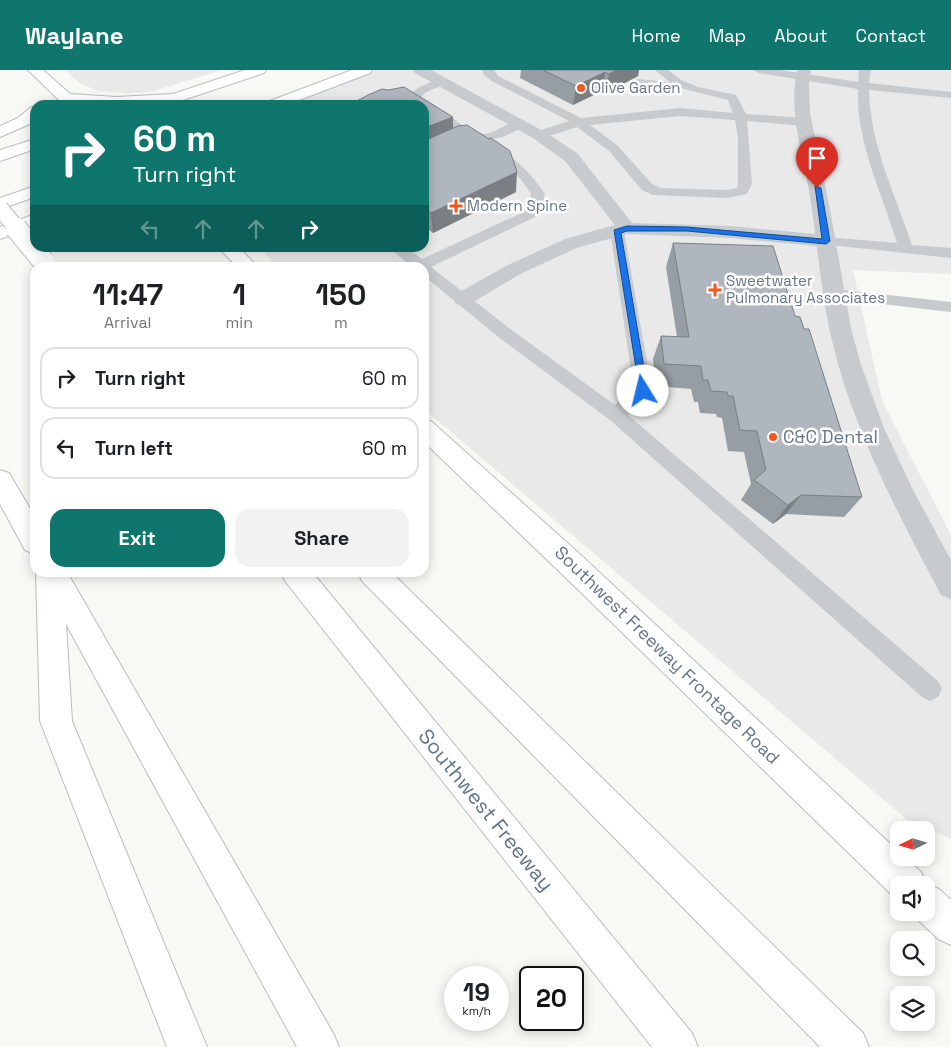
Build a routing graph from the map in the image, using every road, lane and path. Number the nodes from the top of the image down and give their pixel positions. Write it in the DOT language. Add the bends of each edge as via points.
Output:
graph roads {
  1 [pos="35,70"];
  2 [pos="259,70"];
  3 [pos="365,70"];
  4 [pos="420,70"];
  5 [pos="488,70"];
  6 [pos="661,70"];
  7 [pos="759,70"];
  8 [pos="865,70"];
  9 [pos="803,74"];
  10 [pos="443,82"];
  11 [pos="638,82"];
  12 [pos="679,85"];
  13 [pos="863,86"];
  14 [pos="951,96"];
  15 [pos="65,97"];
  16 [pos="174,98"];
  17 [pos="93,100"];
  18 [pos="142,100"];
  19 [pos="168,100"];
  20 [pos="285,100"];
  21 [pos="416,100"];
  22 [pos="436,113"];
  23 [pos="30,116"];
  24 [pos="741,116"];
  25 [pos="579,122"];
  26 [pos="804,122"];
  27 [pos="520,124"];
  28 [pos="0,132"];
  29 [pos="539,134"];
  30 [pos="475,138"];
  31 [pos="30,146"];
  32 [pos="429,153"];
  33 [pos="0,156"];
  34 [pos="30,193"];
  35 [pos="0,204"];
  36 [pos="0,208"];
  37 [pos="30,222"];
  38 [pos="622,230"];
  39 [pos="0,232"];
  40 [pos="826,241"];
  41 [pos="30,245"];
  42 [pos="906,249"];
  43 [pos="36,252"];
  44 [pos="232,252"];
  45 [pos="404,252"];
  46 [pos="951,253"];
  47 [pos="44,262"];
  48 [pos="243,262"];
  49 [pos="418,262"];
  50 [pos="428,262"];
  51 [pos="429,271"];
  52 [pos="835,294"];
  53 [pos="463,300"];
  54 [pos="951,306"];
  55 [pos="616,415"];
  56 [pos="429,433"];
  57 [pos="0,480"];
  58 [pos="30,533"];
  59 [pos="51,577"];
  60 [pos="54,577"];
  61 [pos="299,577"];
  62 [pos="377,577"];
  63 [pos="951,586"];
  64 [pos="930,689"];
  65 [pos="899,876"];
  66 [pos="935,911"];
  67 [pos="951,926"];
  68 [pos="187,1047"];
  69 [pos="319,1047"];
  70 [pos="678,1047"];
  71 [pos="849,1047"];
  1 -- 15 [label="main road"];
  2 -- 16 [label="main road"];
  3 -- 20 [label="main road"];
  4 -- 10 [label="street"];
  5 -- 25 [label="lane" via="494,78"];
  6 -- 12 [label="lane"];
  7 -- 9 [label="lane"];
  8 -- 13 [label="lane"];
  9 -- 13 [label="lane"];
  9 -- 26 [label="street" via="799,87"];
  10 -- 21 [label="lane" via="422,90 414,97"];
  10 -- 27 [label="street"];
  11 -- 12 [label="lane"];
  12 -- 24 [label="lane" via="732,97"];
  13 -- 14 [label="lane"];
  13 -- 42 [label="lane" via="864,126"];
  15 -- 17 [label="main road"];
  16 -- 18 [label="main road"];
  16 -- 19 [label="main road"];
  22 -- 30 [label="lane"];
  23 -- 28 [label="main road"];
  24 -- 25 [label="lane" via="680,112"];
  24 -- 25 [label="lane" via="745,184 742,191 727,194 658,192 646,186 613,148"];
  24 -- 26 [label="lane"];
  25 -- 29 [label="lane"];
  26 -- 40 [label="street"];
  27 -- 29 [label="street"];
  27 -- 30 [label="lane" via="499,134"];
  29 -- 38 [label="street" via="571,156"];
  30 -- 32 [label="lane" via="455,141"];
  30 -- 50 [label="lane" via="506,157 528,178 538,194 534,212"];
  31 -- 33 [label="main road"];
  34 -- 35 [label="main road"];
  36 -- 41 [label="main road, bridge"];
  37 -- 39 [label="main road"];
  38 -- 40 [label="street" via="712,231"];
  38 -- 53 [label="street" via="572,243 513,270"];
  38 -- 55 [label="lane" via="643,391"];
  40 -- 42 [label="lane"];
  40 -- 52 [label="street"];
  42 -- 46 [label="lane"];
  43 -- 47 [label="main road, bridge"];
  44 -- 48 [label="main road"];
  45 -- 49 [label="lane"];
  51 -- 53 [label="lane"];
  52 -- 54 [label="lane"];
  52 -- 63 [label="street" via="840,328 883,452 917,525"];
  53 -- 55 [label="lane"];
  55 -- 64 [label="lane"];
  56 -- 65 [label="main road, Southwest Freeway Frontage Road"];
  57 -- 58 [label="main road"];
  59 -- 68 [label="main road" via="56,721"];
  60 -- 69 [label="main road"];
  61 -- 70 [label="main road, Southwest Freeway"];
  62 -- 71 [label="main road"];
  66 -- 67 [label="main road"];
}
